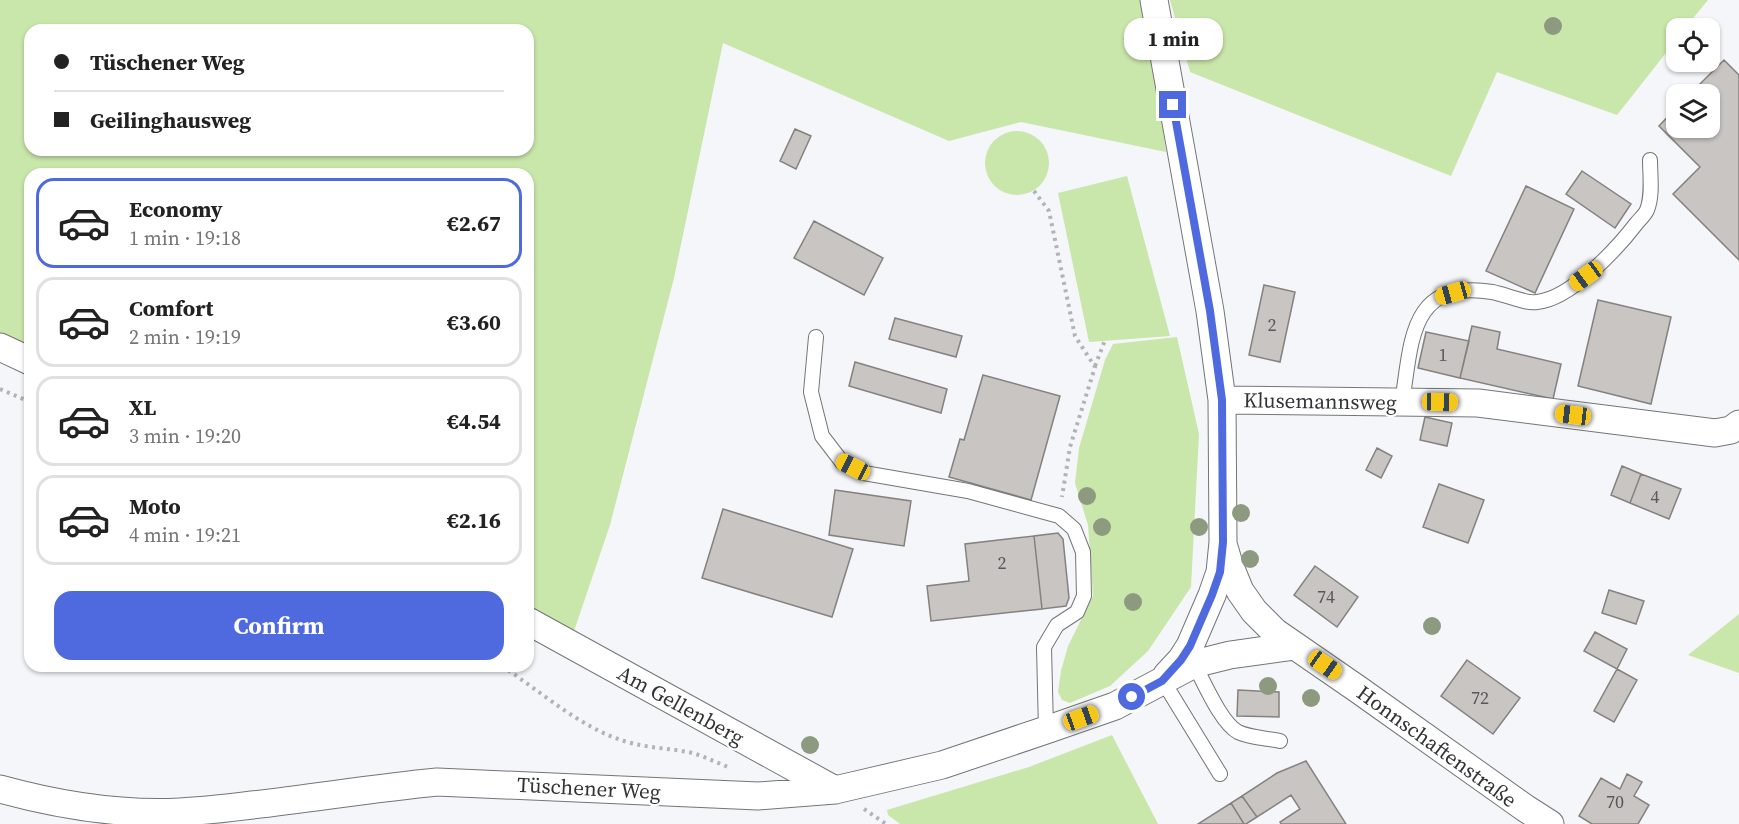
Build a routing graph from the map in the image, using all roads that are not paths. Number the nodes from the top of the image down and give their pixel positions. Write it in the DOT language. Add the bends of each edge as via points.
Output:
graph roads {
  1 [pos="1154,0"];
  2 [pos="1650,160"];
  3 [pos="816,337"];
  4 [pos="0,347"];
  5 [pos="24,358"];
  6 [pos="1222,400"];
  7 [pos="1402,402"];
  8 [pos="1739,424"];
  9 [pos="1223,542"];
  10 [pos="534,624"];
  11 [pos="1295,646"];
  12 [pos="1194,664"];
  13 [pos="1162,681"];
  14 [pos="1046,730"];
  15 [pos="1280,741"];
  16 [pos="1220,774"];
  17 [pos="0,789"];
  18 [pos="835,790"];
  19 [pos="1550,824"];
  1 -- 6 [label="street" via="1210,311"];
  2 -- 7 [label="lane" via="1647,210 1623,241 1586,276 1557,296 1535,303 1493,292 1465,290 1441,296 1429,304 1419,318 1412,340"];
  3 -- 14 [label="lane" via="811,392 822,436 842,462 864,473 968,491 1059,516 1074,529 1083,552 1084,596 1077,612 1057,625 1044,647"];
  4 -- 5 [label="street"];
  6 -- 7 [label="street, Klusemannsweg"];
  6 -- 9 [label="street"];
  7 -- 8 [label="street, Klusemannsweg" via="1478,403 1715,433"];
  9 -- 11 [label="street, Honnschaftenstraße" via="1240,591 1254,611"];
  9 -- 13 [label="street, Tüschener Weg" via="1220,572 1190,646"];
  10 -- 18 [label="street, Am Gellenberg"];
  11 -- 12 [label="street, Tüschener Weg"];
  11 -- 19 [label="street, Honnschaftenstraße"];
  12 -- 13 [label="street, Tüschener Weg"];
  12 -- 15 [label="lane" via="1232,728 1245,735"];
  13 -- 14 [label="street, Tüschener Weg" via="1115,706"];
  13 -- 16 [label="lane"];
  14 -- 18 [label="street, Tüschener Weg" via="942,765"];
  17 -- 18 [label="street, Tüschener Weg" via="87,808 150,813 216,809 437,782 758,795"];
}
